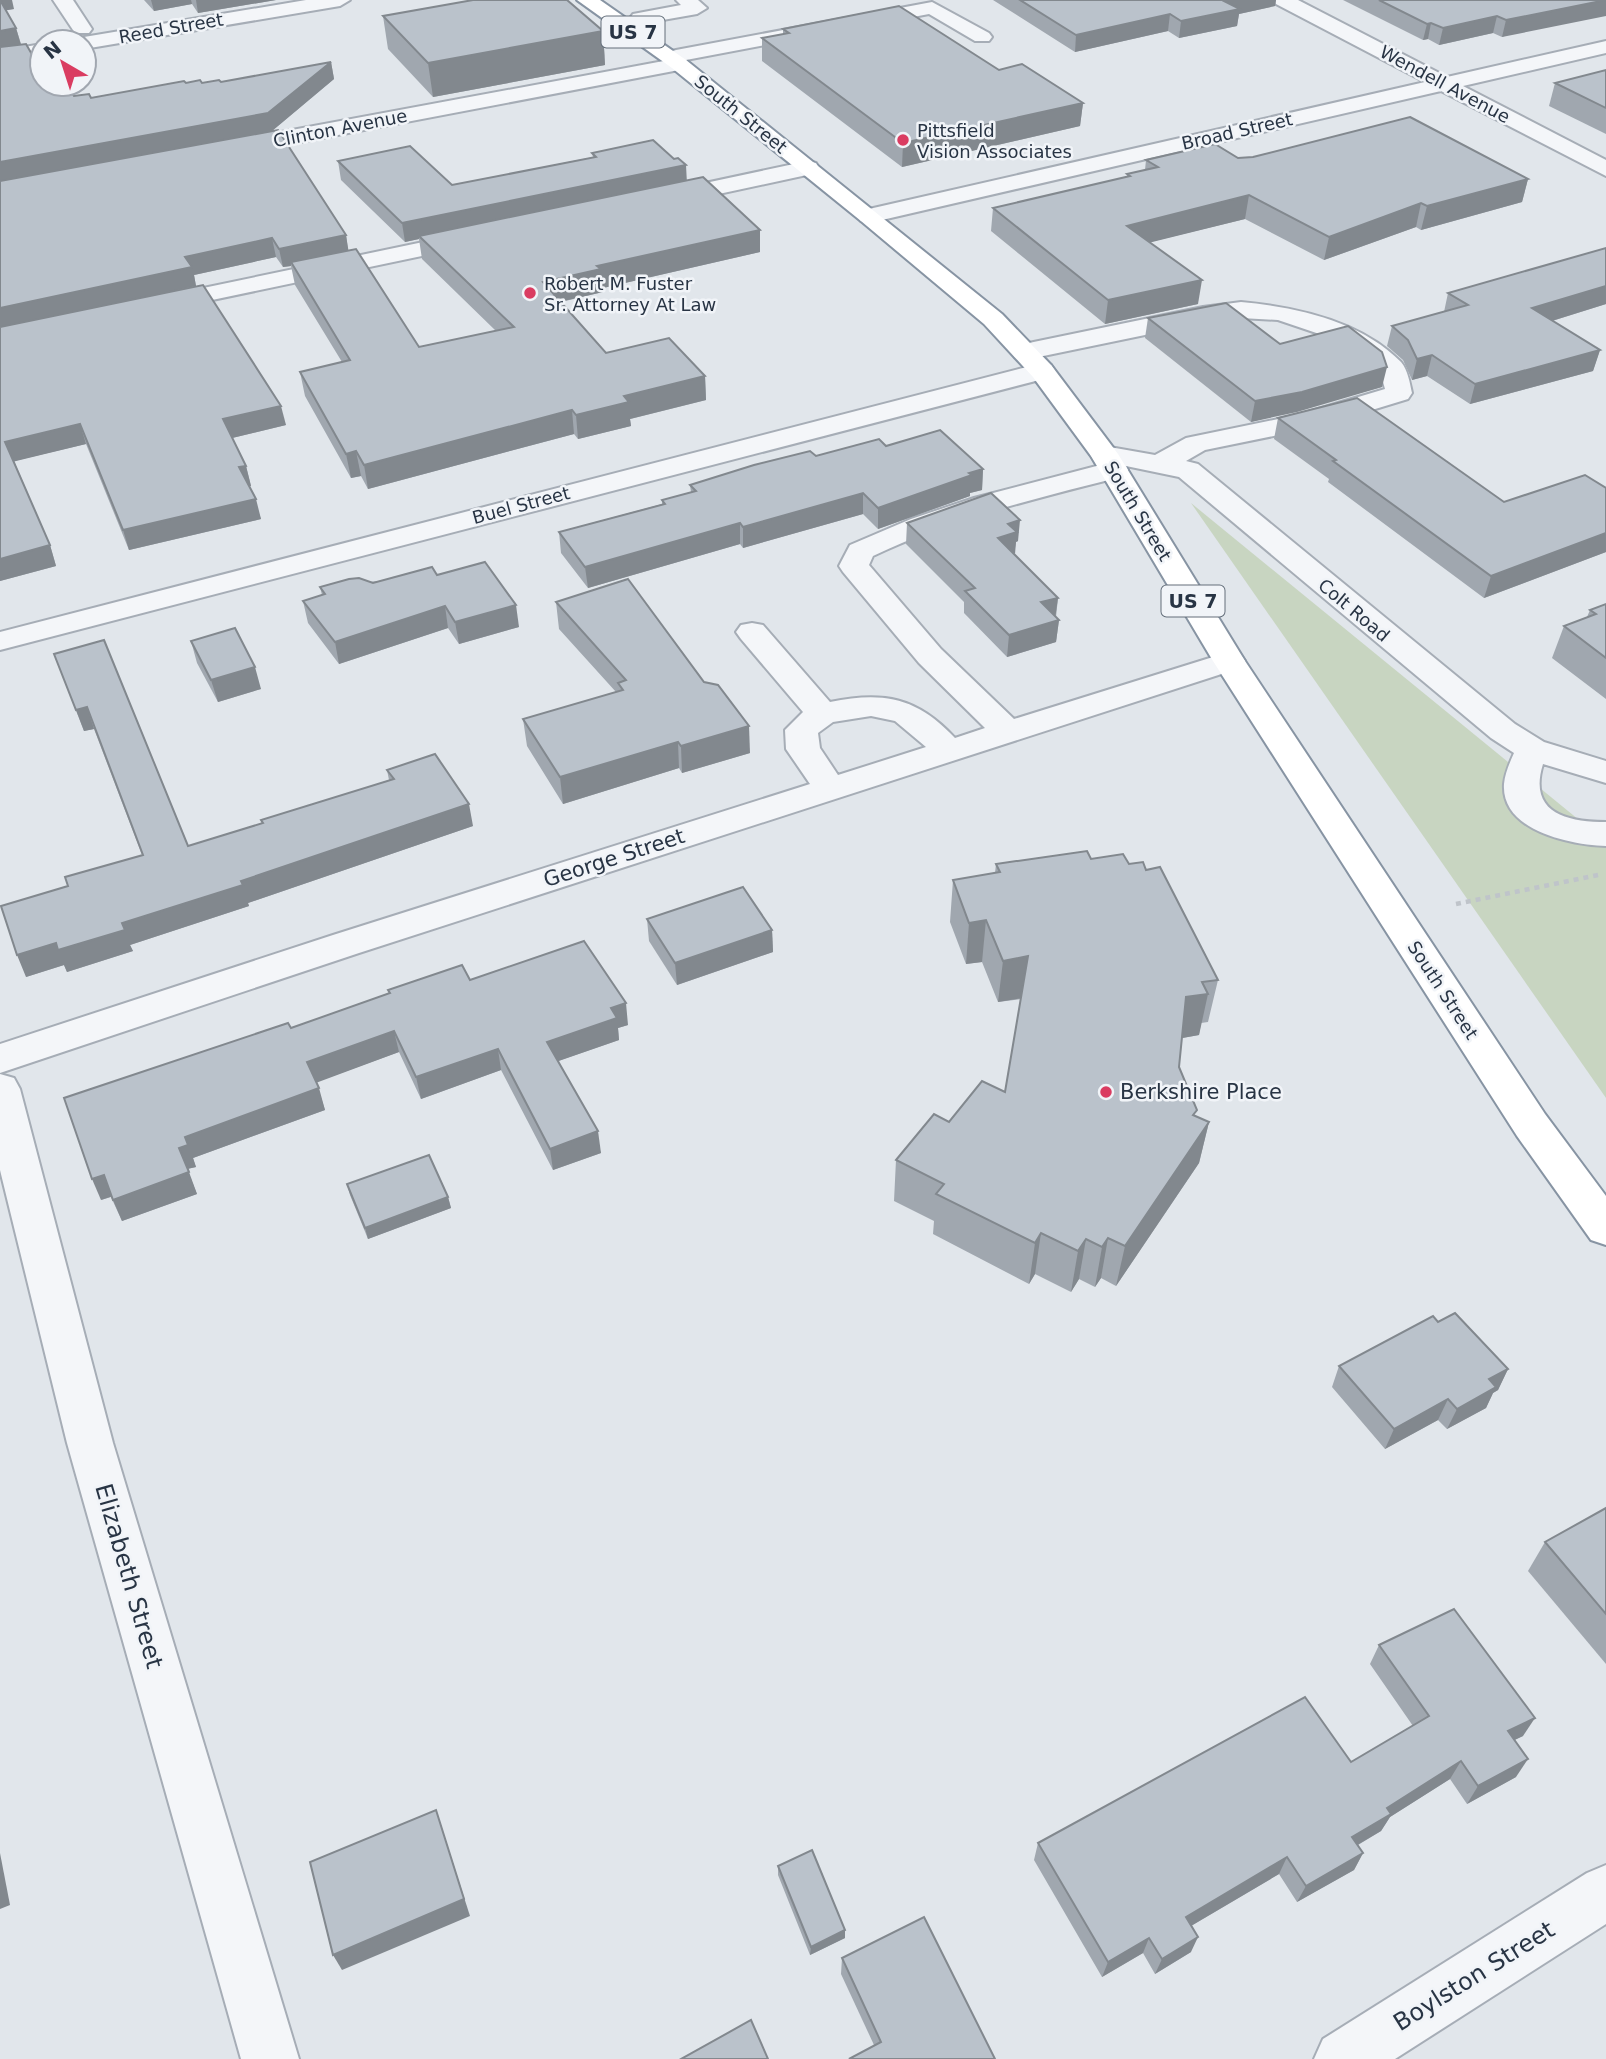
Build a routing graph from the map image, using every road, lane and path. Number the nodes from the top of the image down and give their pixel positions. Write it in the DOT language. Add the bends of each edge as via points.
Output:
graph roads {
  1 [pos="63,0"];
  2 [pos="340,0"];
  3 [pos="587,0"];
  4 [pos="618,0"];
  5 [pos="686,0"];
  6 [pos="1283,0"];
  7 [pos="957,3"];
  8 [pos="932,8"];
  9 [pos="640,19"];
  10 [pos="79,28"];
  11 [pos="98,34"];
  12 [pos="982,37"];
  13 [pos="1606,47"];
  14 [pos="28,52"];
  15 [pos="0,57"];
  16 [pos="677,60"];
  17 [pos="1443,84"];
  18 [pos="217,151"];
  19 [pos="808,168"];
  20 [pos="1606,169"];
  21 [pos="635,205"];
  22 [pos="869,216"];
  23 [pos="500,233"];
  24 [pos="135,309"];
  25 [pos="1033,362"];
  26 [pos="1109,462"];
  27 [pos="1160,464"];
  28 [pos="752,632"];
  29 [pos="0,641"];
  30 [pos="1229,661"];
  31 [pos="822,713"];
  32 [pos="1007,732"];
  33 [pos="1532,748"];
  34 [pos="948,751"];
  35 [pos="1606,772"];
  36 [pos="831,789"];
  37 [pos="1606,834"];
  38 [pos="1604,874"];
  39 [pos="1457,904"];
  40 [pos="0,1059"];
  41 [pos="0,1089"];
  42 [pos="1606,1228"];
  43 [pos="1606,1892"];
  44 [pos="270,2059"];
  45 [pos="1343,2059"];
  1 -- 10 [label="street"];
  2 -- 11 [label="street, Reed Street"];
  3 -- 16 [label="highway, South Street / US 7"];
  4 -- 9 [label="highway, South Street / US 7"];
  5 -- 9 [label="street" via="697,8"];
  6 -- 17 [label="street, Wendell Avenue"];
  7 -- 8 [label="street, Clinton Avenue"];
  8 -- 12 [label="street"];
  8 -- 16 [label="street, Clinton Avenue"];
  9 -- 16 [label="highway, South Street / US 7"];
  13 -- 17 [label="street, Broad Street"];
  14 -- 15 [label="street"];
  16 -- 18 [label="street, Clinton Avenue"];
  16 -- 19 [label="highway, South Street / US 7"];
  17 -- 20 [label="street, Wendell Avenue"];
  17 -- 22 [label="street, Broad Street"];
  19 -- 21 [label="street"];
  19 -- 22 [label="highway, South Street / US 7"];
  22 -- 25 [label="highway, South Street / US 7" via="993,320"];
  23 -- 24 [label="street"];
  25 -- 26 [label="highway, South Street / US 7"];
  25 -- 27 [label="street, Buel Street" via="1203,315 1241,310 1281,313 1352,337 1392,368 1399,393 1303,422 1196,444"];
  25 -- 29 [label="street, Buel Street"];
  26 -- 27 [label="street, Colt Road"];
  26 -- 30 [label="highway, South Street / US 7"];
  26 -- 32 [label="street" via="884,539 860,551 854,566 930,656"];
  27 -- 33 [label="street, Colt Road" via="1188,470 1454,693"];
  28 -- 31 [label="street"];
  30 -- 32 [label="street, George Street"];
  30 -- 42 [label="highway, South Street / US 7" via="1531,1125"];
  31 -- 34 [label="street" via="856,706 892,708 917,719"];
  31 -- 36 [label="street" via="801,730 803,749"];
  32 -- 34 [label="street, George Street"];
  33 -- 35 [label="street, Colt Road"];
  33 -- 37 [label="street" via="1521,787 1530,808 1568,831"];
  34 -- 36 [label="street, George Street"];
  36 -- 40 [label="street, George Street"];
  38 -- 39 [label="path"];
  41 -- 44 [label="street, Elizabeth Street" via="90,1443"];
  43 -- 45 [label="street, Boylston Street"];
}
